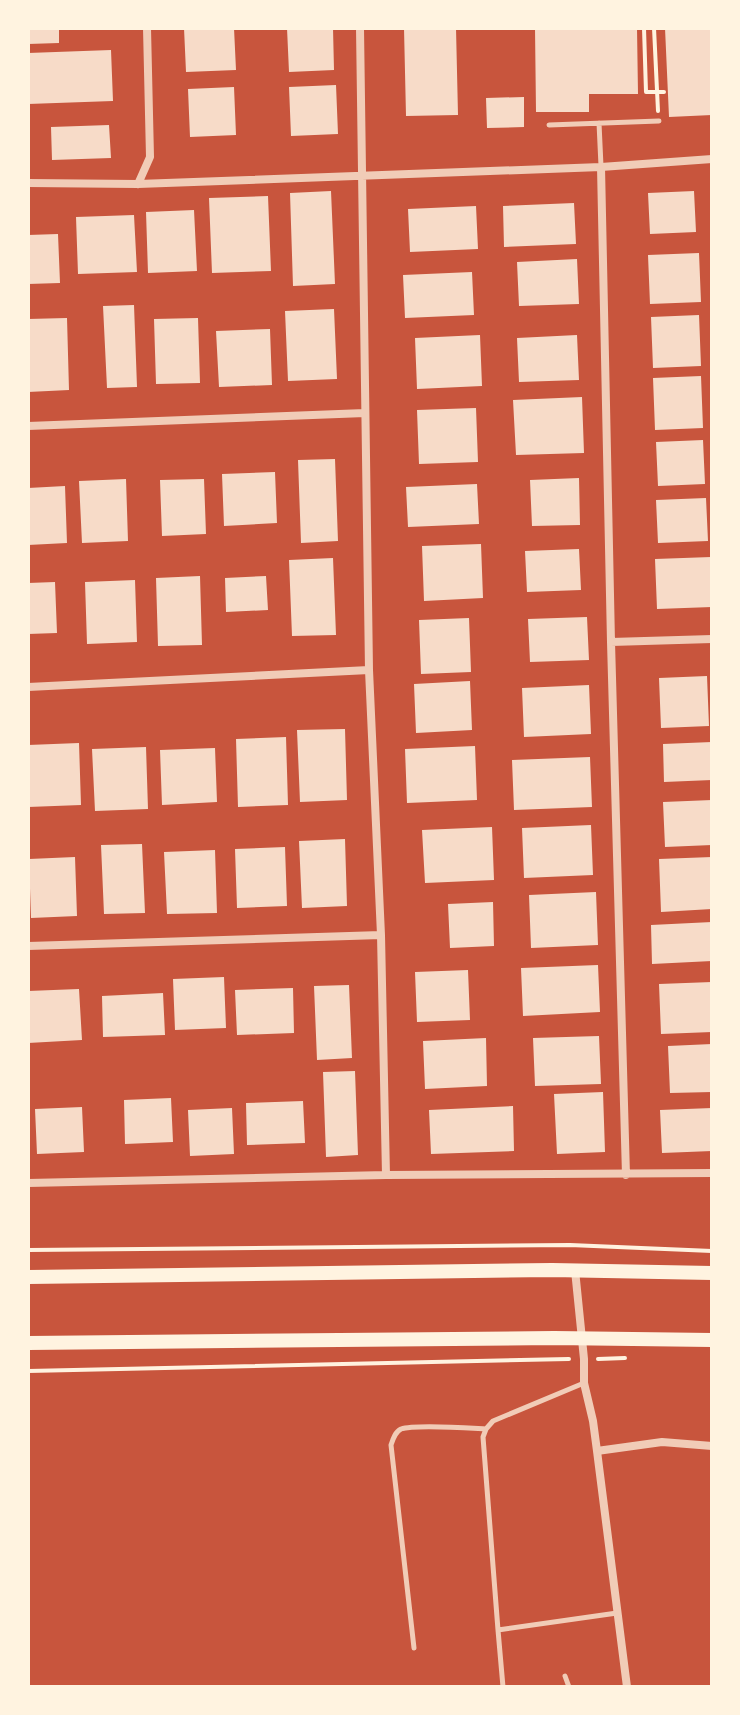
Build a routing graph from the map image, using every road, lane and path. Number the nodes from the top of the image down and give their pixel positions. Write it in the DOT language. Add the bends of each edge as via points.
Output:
graph roads {
  1 [pos="147,28"];
  2 [pos="360,28"];
  3 [pos="644,28"];
  4 [pos="654,28"];
  5 [pos="664,92"];
  6 [pos="658,118"];
  7 [pos="599,123"];
  8 [pos="549,125"];
  9 [pos="712,159"];
  10 [pos="601,167"];
  11 [pos="363,176"];
  12 [pos="28,183"];
  13 [pos="138,184"];
  14 [pos="365,413"];
  15 [pos="28,426"];
  16 [pos="712,639"];
  17 [pos="611,642"];
  18 [pos="369,670"];
  19 [pos="28,687"];
  20 [pos="381,935"];
  21 [pos="28,946"];
  22 [pos="712,1173"];
  23 [pos="386,1175"];
  24 [pos="626,1175"];
  25 [pos="28,1183"];
  26 [pos="28,1250"];
  27 [pos="712,1251"];
  28 [pos="575,1270"];
  29 [pos="712,1273"];
  30 [pos="28,1277"];
  31 [pos="581,1339"];
  32 [pos="712,1340"];
  33 [pos="28,1343"];
  34 [pos="631,1358"];
  35 [pos="584,1359"];
  36 [pos="28,1371"];
  37 [pos="584,1383"];
  38 [pos="486,1429"];
  39 [pos="712,1446"];
  40 [pos="597,1451"];
  41 [pos="617,1613"];
  42 [pos="498,1630"];
  43 [pos="414,1648"];
  44 [pos="565,1676"];
  45 [pos="503,1687"];
  46 [pos="569,1687"];
  47 [pos="627,1687"];
  1 -- 13 [label="street" via="150,157"];
  2 -- 11 [label="street"];
  3 -- 5 [label="path" via="646,92"];
  4 -- 6 [label="path"];
  6 -- 7 [label="lane"];
  7 -- 8 [label="lane"];
  7 -- 10 [label="lane"];
  9 -- 10 [label="street"];
  10 -- 11 [label="street"];
  10 -- 17 [label="street"];
  11 -- 13 [label="street"];
  11 -- 14 [label="street"];
  12 -- 13 [label="street"];
  14 -- 15 [label="street"];
  14 -- 18 [label="street"];
  16 -- 17 [label="street"];
  17 -- 24 [label="street"];
  18 -- 19 [label="street"];
  18 -- 20 [label="street"];
  20 -- 21 [label="street"];
  20 -- 23 [label="street"];
  22 -- 24 [label="street"];
  23 -- 24 [label="street"];
  23 -- 25 [label="street"];
  26 -- 27 [label="path" via="570,1245"];
  28 -- 29 [label="main road"];
  28 -- 30 [label="main road"];
  28 -- 31 [label="street"];
  31 -- 32 [label="main road"];
  31 -- 33 [label="main road"];
  31 -- 35 [label="street"];
  34 -- 35 [label="path"];
  35 -- 36 [label="path"];
  35 -- 37 [label="street"];
  37 -- 38 [label="lane" via="493,1421"];
  37 -- 40 [label="street"];
  38 -- 42 [label="lane"];
  38 -- 43 [label="lane" via="401,1430 391,1445"];
  39 -- 40 [label="street" via="662,1442"];
  40 -- 41 [label="street"];
  41 -- 42 [label="lane"];
  41 -- 47 [label="street"];
  42 -- 45 [label="lane"];
  44 -- 46 [label="lane"];
}
